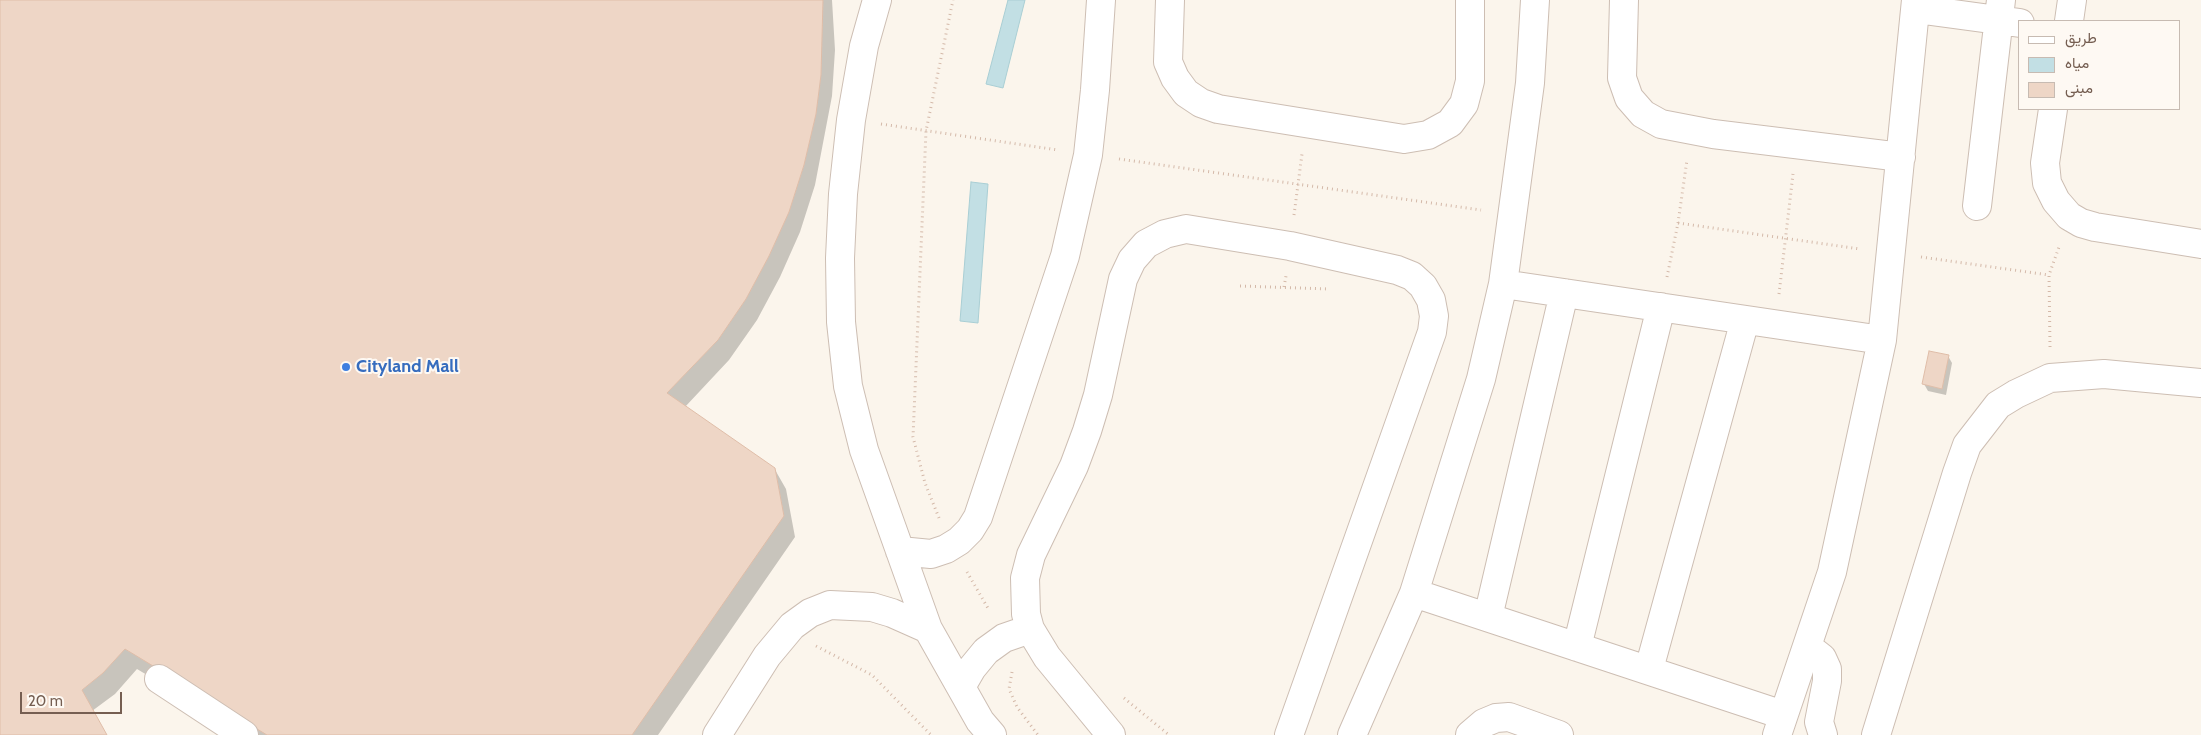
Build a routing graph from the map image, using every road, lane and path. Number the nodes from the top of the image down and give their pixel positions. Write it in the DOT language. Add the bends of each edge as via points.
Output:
graph roads {
  1 [pos="877,0"];
  2 [pos="953,0"];
  3 [pos="1101,0"];
  4 [pos="1170,0"];
  5 [pos="1470,0"];
  6 [pos="1535,0"];
  7 [pos="1624,0"];
  8 [pos="2072,0"];
  9 [pos="1916,4"];
  10 [pos="2007,14"];
  11 [pos="2069,20"];
  12 [pos="2053,110"];
  13 [pos="851,120"];
  14 [pos="1306,124"];
  15 [pos="1692,129"];
  16 [pos="926,131"];
  17 [pos="1797,145"];
  18 [pos="1088,155"];
  19 [pos="1901,157"];
  20 [pos="1298,185"];
  21 [pos="1976,206"];
  22 [pos="1513,214"];
  23 [pos="2069,216"];
  24 [pos="2201,244"];
  25 [pos="1290,246"];
  26 [pos="1503,284"];
  27 [pos="1240,286"];
  28 [pos="1284,288"];
  29 [pos="1331,290"];
  30 [pos="1564,293"];
  31 [pos="1661,307"];
  32 [pos="1744,320"];
  33 [pos="1776,325"];
  34 [pos="1882,340"];
  35 [pos="2050,378"];
  36 [pos="2201,383"];
  37 [pos="952,545"];
  38 [pos="900,551"];
  39 [pos="1414,592"];
  40 [pos="986,605"];
  41 [pos="1488,617"];
  42 [pos="928,629"];
  43 [pos="1030,629"];
  44 [pos="1577,647"];
  45 [pos="1808,647"];
  46 [pos="1649,670"];
  47 [pos="159,679"];
  48 [pos="961,687"];
  49 [pos="1780,725"];
  50 [pos="244,735"];
  51 [pos="717,735"];
  52 [pos="992,735"];
  53 [pos="1110,735"];
  54 [pos="1289,735"];
  55 [pos="1352,735"];
  56 [pos="1470,735"];
  57 [pos="1559,735"];
  58 [pos="1823,735"];
  59 [pos="1876,735"];
  1 -- 13 [label="lane" via="864,46"];
  2 -- 16 [label="path"];
  3 -- 18 [label="lane"];
  4 -- 14 [label="lane" via="1168,62 1186,93 1201,103 1218,108"];
  5 -- 14 [label="lane" via="1470,81 1464,104 1450,124 1428,136 1404,139"];
  6 -- 22 [label="lane" via="1530,83"];
  7 -- 15 [label="lane" via="1621,71 1629,98 1643,114 1661,124"];
  8 -- 11 [label="lane"];
  9 -- 10 [label="lane"];
  9 -- 19 [label="lane"];
  10 -- 21 [label="lane"];
  12 -- 23 [label="lane" via="2045,163 2047,183"];
  13 -- 16 [label="path"];
  13 -- 38 [label="lane" via="840,258 848,386 864,450"];
  14 -- 20 [label="path"];
  15 -- 17 [label="lane"];
  15 -- 31 [label="path"];
  16 -- 18 [label="path"];
  16 -- 37 [label="path" via="914,436 925,483"];
  17 -- 19 [label="lane"];
  17 -- 33 [label="path"];
  18 -- 20 [label="path"];
  18 -- 37 [label="lane" via="1065,256 985,499 970,530"];
  19 -- 34 [label="lane"];
  20 -- 22 [label="path"];
  20 -- 25 [label="path"];
  22 -- 26 [label="lane"];
  23 -- 24 [label="lane" via="2095,227"];
  23 -- 35 [label="path" via="2049,275"];
  25 -- 28 [label="path"];
  25 -- 43 [label="lane" via="1186,229 1165,234 1146,244 1132,260 1123,279 1087,431 1074,466 1031,555 1024,578"];
  25 -- 54 [label="lane" via="1412,276 1431,300 1434,316 1432,332"];
  26 -- 30 [label="lane"];
  26 -- 39 [label="lane" via="1481,379"];
  27 -- 28 [label="path"];
  28 -- 29 [label="path"];
  30 -- 31 [label="lane"];
  30 -- 41 [label="lane"];
  31 -- 32 [label="lane"];
  31 -- 44 [label="lane"];
  32 -- 33 [label="lane"];
  32 -- 46 [label="lane"];
  33 -- 34 [label="lane"];
  34 -- 45 [label="lane" via="1832,572"];
  35 -- 36 [label="lane" via="2104,374"];
  35 -- 59 [label="lane" via="1998,405 1967,445"];
  37 -- 38 [label="lane" via="931,554"];
  37 -- 40 [label="path"];
  38 -- 42 [label="lane"];
  39 -- 41 [label="lane"];
  39 -- 55 [label="lane"];
  41 -- 44 [label="lane"];
  42 -- 48 [label="lane"];
  42 -- 51 [label="lane" via="872,607 830,605 810,613 792,626 767,656"];
  43 -- 48 [label="lane" via="1004,638 986,651"];
  43 -- 53 [label="lane" via="1046,657"];
  44 -- 46 [label="lane"];
  45 -- 49 [label="lane"];
  45 -- 58 [label="lane" via="1822,658 1827,669 1828,681 1819,722"];
  46 -- 49 [label="lane"];
  47 -- 50 [label="lane"];
  48 -- 52 [label="lane"];
  56 -- 57 [label="lane" via="1484,723 1509,717"];
}
